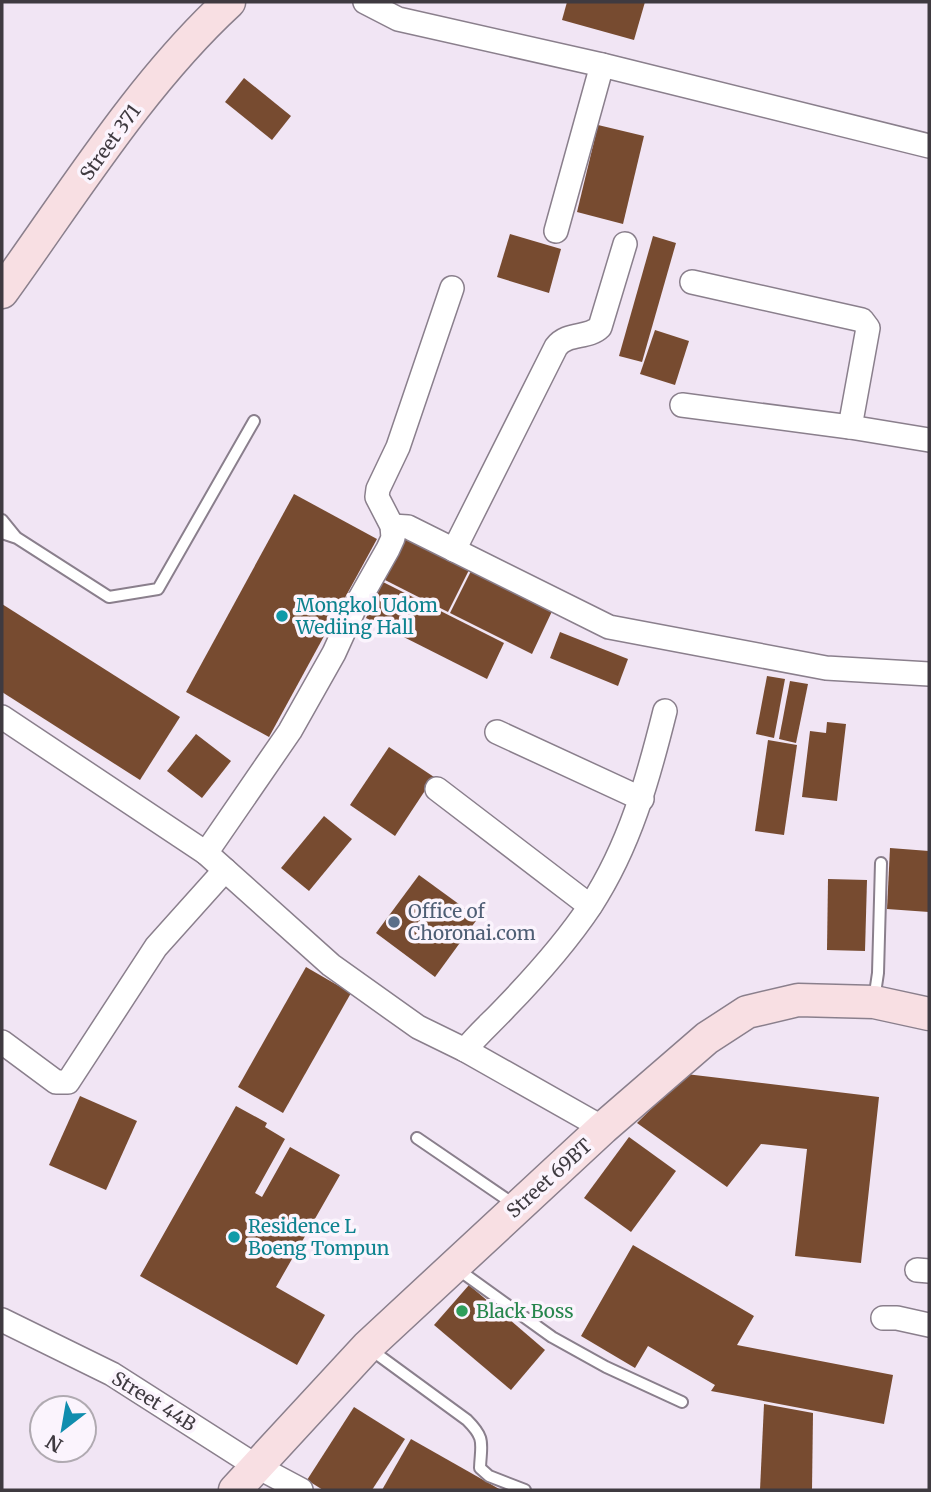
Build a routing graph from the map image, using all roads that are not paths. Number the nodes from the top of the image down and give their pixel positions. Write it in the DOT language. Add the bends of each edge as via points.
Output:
graph roads {
  1 [pos="229,2"];
  2 [pos="365,2"];
  3 [pos="602,65"];
  4 [pos="929,146"];
  5 [pos="556,232"];
  6 [pos="625,244"];
  7 [pos="692,282"];
  8 [pos="452,288"];
  9 [pos="2,292"];
  10 [pos="682,405"];
  11 [pos="254,421"];
  12 [pos="850,427"];
  13 [pos="929,440"];
  14 [pos="2,520"];
  15 [pos="392,526"];
  16 [pos="2,533"];
  17 [pos="17,538"];
  18 [pos="454,550"];
  19 [pos="929,674"];
  20 [pos="665,711"];
  21 [pos="2,718"];
  22 [pos="497,732"];
  23 [pos="437,789"];
  24 [pos="642,799"];
  25 [pos="206,853"];
  26 [pos="881,863"];
  27 [pos="225,870"];
  28 [pos="590,906"];
  29 [pos="874,1002"];
  30 [pos="929,1014"];
  31 [pos="2,1042"];
  32 [pos="466,1050"];
  33 [pos="603,1128"];
  34 [pos="416,1138"];
  35 [pos="518,1206"];
  36 [pos="453,1266"];
  37 [pos="883,1318"];
  38 [pos="2,1320"];
  39 [pos="929,1325"];
  40 [pos="367,1347"];
  41 [pos="682,1402"];
  42 [pos="256,1466"];
  43 [pos="236,1490"];
  44 [pos="301,1490"];
  45 [pos="525,1490"];
  1 -- 9 [label="street, Street 371" via="139,102"];
  2 -- 3 [label="street" via="398,19"];
  3 -- 4 [label="street"];
  3 -- 5 [label="street"];
  6 -- 18 [label="street" via="600,327 561,340 556,347"];
  7 -- 12 [label="street" via="866,323"];
  8 -- 15 [label="street" via="398,447 378,489 377,497"];
  10 -- 12 [label="street"];
  11 -- 17 [label="lane" via="158,589 109,597"];
  12 -- 13 [label="street"];
  14 -- 17 [label="lane"];
  15 -- 18 [label="street" via="408,527"];
  15 -- 25 [label="street" via="388,549 290,731"];
  16 -- 17 [label="lane"];
  18 -- 19 [label="street" via="609,627 827,668"];
  20 -- 24 [label="street"];
  21 -- 25 [label="street"];
  22 -- 24 [label="street"];
  23 -- 28 [label="street"];
  24 -- 28 [label="street" via="625,845"];
  25 -- 27 [label="street"];
  26 -- 29 [label="lane"];
  27 -- 31 [label="street" via="156,947 68,1082 56,1082"];
  27 -- 32 [label="street" via="331,964 418,1027"];
  28 -- 32 [label="street"];
  29 -- 30 [label="street, Street 69BT"];
  29 -- 33 [label="street, Street 69BT" via="798,1000 747,1012 707,1038"];
  32 -- 33 [label="street"];
  33 -- 35 [label="street, Street 69BT"];
  34 -- 35 [label="lane"];
  35 -- 36 [label="street, Street 69BT"];
  36 -- 40 [label="street, Street 69BT"];
  36 -- 41 [label="lane" via="552,1336"];
  37 -- 39 [label="street"];
  38 -- 42 [label="street, Street 44B" via="111,1374"];
  40 -- 42 [label="street, Street 69BT"];
  40 -- 45 [label="lane" via="467,1420 483,1442 480,1468"];
  42 -- 43 [label="street, Street 69BT"];
  42 -- 44 [label="street, Street 44B"];
}
